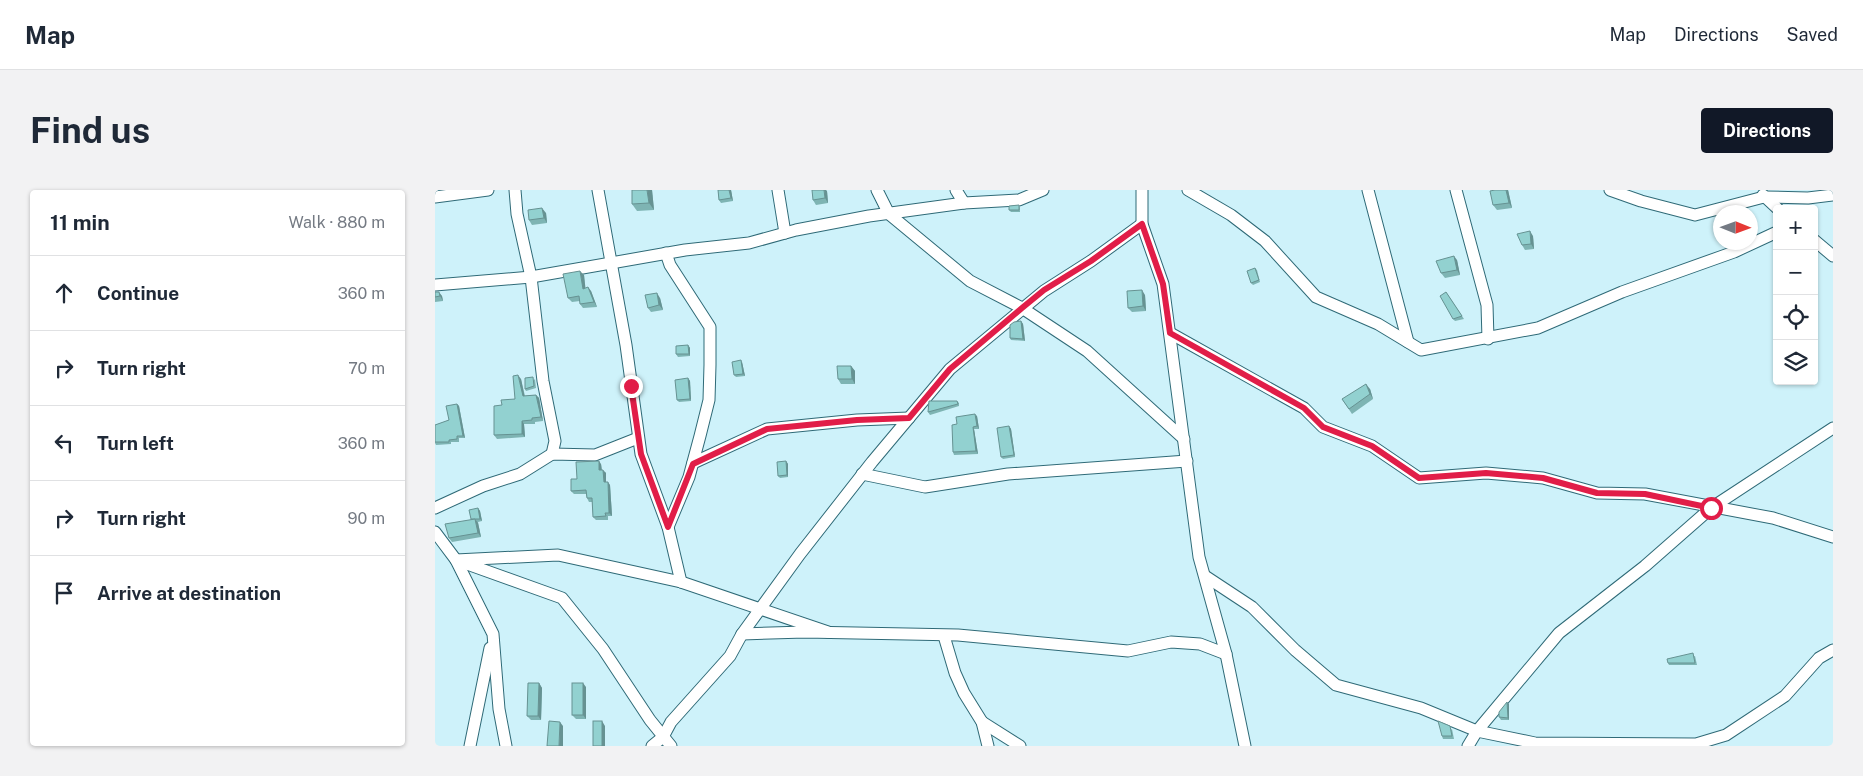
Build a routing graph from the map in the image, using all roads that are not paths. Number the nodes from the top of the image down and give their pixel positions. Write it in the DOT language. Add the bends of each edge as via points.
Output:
graph roads {
  1 [pos="488,190"];
  2 [pos="515,190"];
  3 [pos="598,190"];
  4 [pos="779,190"];
  5 [pos="877,190"];
  6 [pos="956,190"];
  7 [pos="1043,190"];
  8 [pos="1141,190"];
  9 [pos="1188,190"];
  10 [pos="1368,190"];
  11 [pos="1456,190"];
  12 [pos="1609,190"];
  13 [pos="1762,193"];
  14 [pos="1833,195"];
  15 [pos="435,196"];
  16 [pos="1808,198"];
  17 [pos="964,203"];
  18 [pos="1774,205"];
  19 [pos="1804,205"];
  20 [pos="889,214"];
  21 [pos="1142,224"];
  22 [pos="785,233"];
  23 [pos="1773,234"];
  24 [pos="1818,243"];
  25 [pos="666,253"];
  26 [pos="1833,256"];
  27 [pos="611,263"];
  28 [pos="531,277"];
  29 [pos="435,285"];
  30 [pos="1022,308"];
  31 [pos="1170,333"];
  32 [pos="1488,339"];
  33 [pos="1408,342"];
  34 [pos="909,418"];
  35 [pos="1833,428"];
  36 [pos="638,438"];
  37 [pos="1184,439"];
  38 [pos="552,454"];
  39 [pos="1187,461"];
  40 [pos="693,464"];
  41 [pos="862,474"];
  42 [pos="435,508"];
  43 [pos="1711,508"];
  44 [pos="668,527"];
  45 [pos="435,532"];
  46 [pos="1833,537"];
  47 [pos="457,560"];
  48 [pos="1205,576"];
  49 [pos="681,582"];
  50 [pos="761,610"];
  51 [pos="828,632"];
  52 [pos="493,634"];
  53 [pos="742,634"];
  54 [pos="944,636"];
  55 [pos="1833,650"];
  56 [pos="1226,654"];
  57 [pos="982,722"];
  58 [pos="1477,730"];
  59 [pos="1726,735"];
  60 [pos="663,736"];
  61 [pos="470,746"];
  62 [pos="506,746"];
  63 [pos="652,746"];
  64 [pos="671,746"];
  65 [pos="988,746"];
  66 [pos="1020,746"];
  67 [pos="1245,746"];
  68 [pos="1467,746"];
  69 [pos="1711,746"];
  1 -- 15 [label="street"];
  2 -- 28 [label="street"];
  3 -- 27 [label="street"];
  4 -- 22 [label="street"];
  5 -- 20 [label="street"];
  6 -- 17 [label="street"];
  7 -- 17 [label="street" via="1019,200"];
  8 -- 21 [label="street"];
  9 -- 33 [label="street" via="1231,215 1265,241 1316,298 1378,324"];
  10 -- 33 [label="street"];
  11 -- 32 [label="street" via="1487,305"];
  12 -- 13 [label="street" via="1695,215"];
  13 -- 16 [label="street"];
  13 -- 18 [label="street"];
  14 -- 16 [label="street"];
  16 -- 19 [label="street"];
  17 -- 20 [label="street"];
  20 -- 22 [label="street"];
  20 -- 30 [label="street" via="970,282"];
  21 -- 30 [label="street"];
  21 -- 31 [label="street" via="1163,284"];
  22 -- 25 [label="street" via="749,243"];
  23 -- 32 [label="street" via="1538,328"];
  24 -- 26 [label="street"];
  25 -- 27 [label="street"];
  25 -- 40 [label="street" via="669,265 710,326 709,400"];
  27 -- 28 [label="street"];
  27 -- 36 [label="street"];
  28 -- 29 [label="street"];
  28 -- 38 [label="street" via="542,374 555,441"];
  30 -- 34 [label="street" via="950,369"];
  30 -- 37 [label="street" via="1087,351"];
  31 -- 37 [label="street"];
  31 -- 43 [label="street" via="1304,408 1323,427 1372,446 1419,478 1486,473 1524,476 1597,493 1645,494"];
  32 -- 33 [label="street" via="1421,350"];
  34 -- 40 [label="street" via="767,429"];
  34 -- 41 [label="street"];
  35 -- 43 [label="street"];
  36 -- 38 [label="street" via="595,455"];
  36 -- 44 [label="street"];
  37 -- 39 [label="street"];
  38 -- 42 [label="street" via="520,474 483,486"];
  39 -- 41 [label="street" via="1008,474 925,487"];
  39 -- 48 [label="street" via="1199,557"];
  40 -- 44 [label="street"];
  41 -- 50 [label="street" via="799,554"];
  43 -- 46 [label="street" via="1773,518"];
  43 -- 58 [label="street" via="1645,566 1559,634"];
  44 -- 49 [label="street"];
  45 -- 47 [label="street"];
  47 -- 49 [label="street" via="558,555"];
  47 -- 52 [label="street"];
  47 -- 60 [label="street" via="562,598"];
  48 -- 56 [label="street"];
  48 -- 58 [label="street" via="1251,607 1336,685 1421,708"];
  49 -- 50 [label="street"];
  50 -- 51 [label="street"];
  50 -- 53 [label="street"];
  51 -- 53 [label="street"];
  51 -- 54 [label="street"];
  52 -- 61 [label="street"];
  52 -- 62 [label="street" via="499,709"];
  53 -- 60 [label="street" via="730,656 671,722"];
  54 -- 56 [label="street" via="1128,650 1171,642 1200,644"];
  54 -- 57 [label="street" via="955,673"];
  55 -- 59 [label="street" via="1819,658 1785,696"];
  56 -- 67 [label="street"];
  57 -- 65 [label="street"];
  57 -- 66 [label="street"];
  58 -- 59 [label="street" via="1545,743 1696,744"];
  58 -- 68 [label="street"];
  59 -- 69 [label="street"];
  60 -- 63 [label="street"];
  60 -- 64 [label="street"];
}
